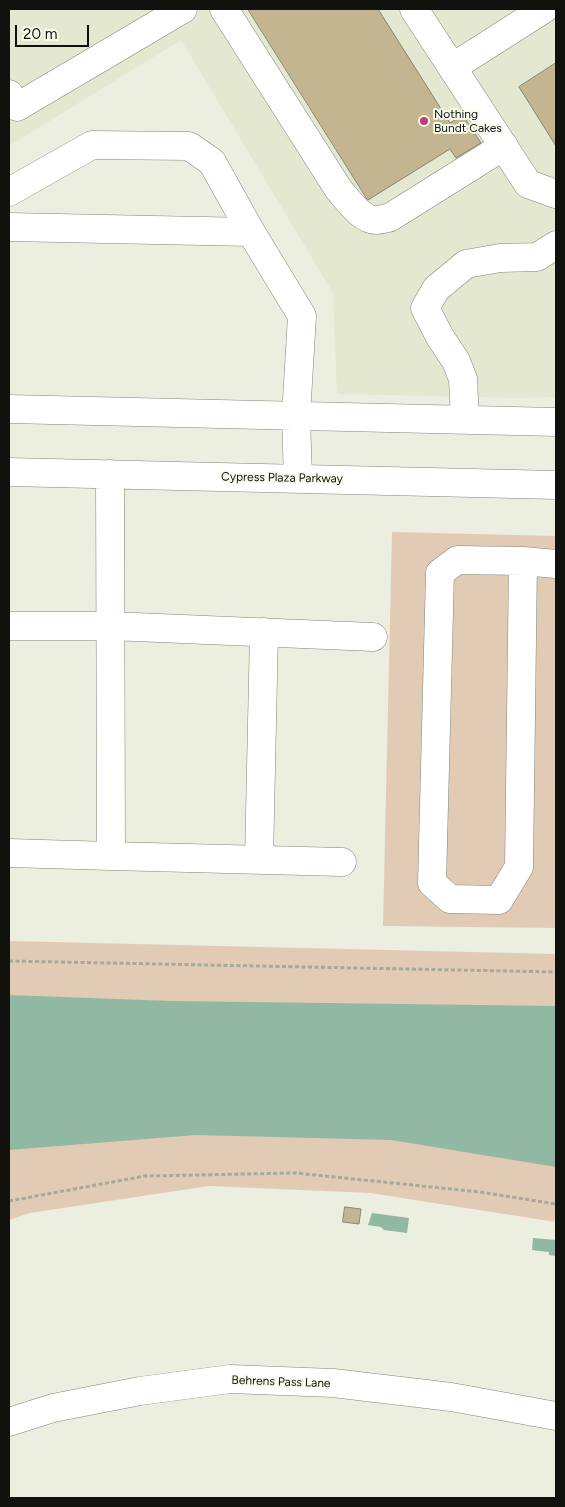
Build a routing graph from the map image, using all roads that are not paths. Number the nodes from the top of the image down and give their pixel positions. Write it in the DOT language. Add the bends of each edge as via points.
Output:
graph roads {
  1 [pos="183,9"];
  2 [pos="224,9"];
  3 [pos="414,9"];
  4 [pos="544,9"];
  5 [pos="453,68"];
  6 [pos="9,94"];
  7 [pos="504,146"];
  8 [pos="9,192"];
  9 [pos="556,194"];
  10 [pos="9,228"];
  11 [pos="251,232"];
  12 [pos="556,245"];
  13 [pos="9,409"];
  14 [pos="296,416"];
  15 [pos="465,420"];
  16 [pos="556,422"];
  17 [pos="9,472"];
  18 [pos="110,474"];
  19 [pos="298,479"];
  20 [pos="556,485"];
  21 [pos="523,561"];
  22 [pos="556,564"];
  23 [pos="9,626"];
  24 [pos="111,626"];
  25 [pos="264,632"];
  26 [pos="374,637"];
  27 [pos="9,853"];
  28 [pos="111,856"];
  29 [pos="259,860"];
  30 [pos="342,862"];
  31 [pos="556,1416"];
  32 [pos="9,1422"];
  1 -- 6 [label="street" via="17,107"];
  2 -- 7 [label="street" via="339,190 366,217 376,220 390,218"];
  3 -- 5 [label="street"];
  4 -- 5 [label="street"];
  5 -- 7 [label="street"];
  7 -- 9 [label="street" via="528,184"];
  8 -- 11 [label="street" via="92,145 189,146 212,162"];
  10 -- 11 [label="street"];
  11 -- 14 [label="street" via="302,316"];
  12 -- 15 [label="street" via="537,257 500,258 466,264 436,289 424,308 456,360 463,379"];
  13 -- 14 [label="street"];
  14 -- 15 [label="street"];
  14 -- 19 [label="street"];
  15 -- 16 [label="street"];
  17 -- 18 [label="street, Cypress Plaza Parkway"];
  18 -- 19 [label="street, Cypress Plaza Parkway"];
  18 -- 24 [label="street"];
  19 -- 20 [label="street, Cypress Plaza Parkway"];
  21 -- 21 [label="street" via="456,560 440,573 432,883 450,900 499,900 519,867"];
  21 -- 22 [label="street"];
  23 -- 24 [label="street"];
  24 -- 25 [label="street"];
  24 -- 28 [label="street"];
  25 -- 26 [label="street"];
  25 -- 29 [label="street"];
  27 -- 28 [label="street"];
  28 -- 29 [label="street"];
  29 -- 30 [label="street"];
  31 -- 32 [label="street, Behrens Pass Lane" via="451,1397 333,1383 230,1379 140,1391 53,1408"];
}
